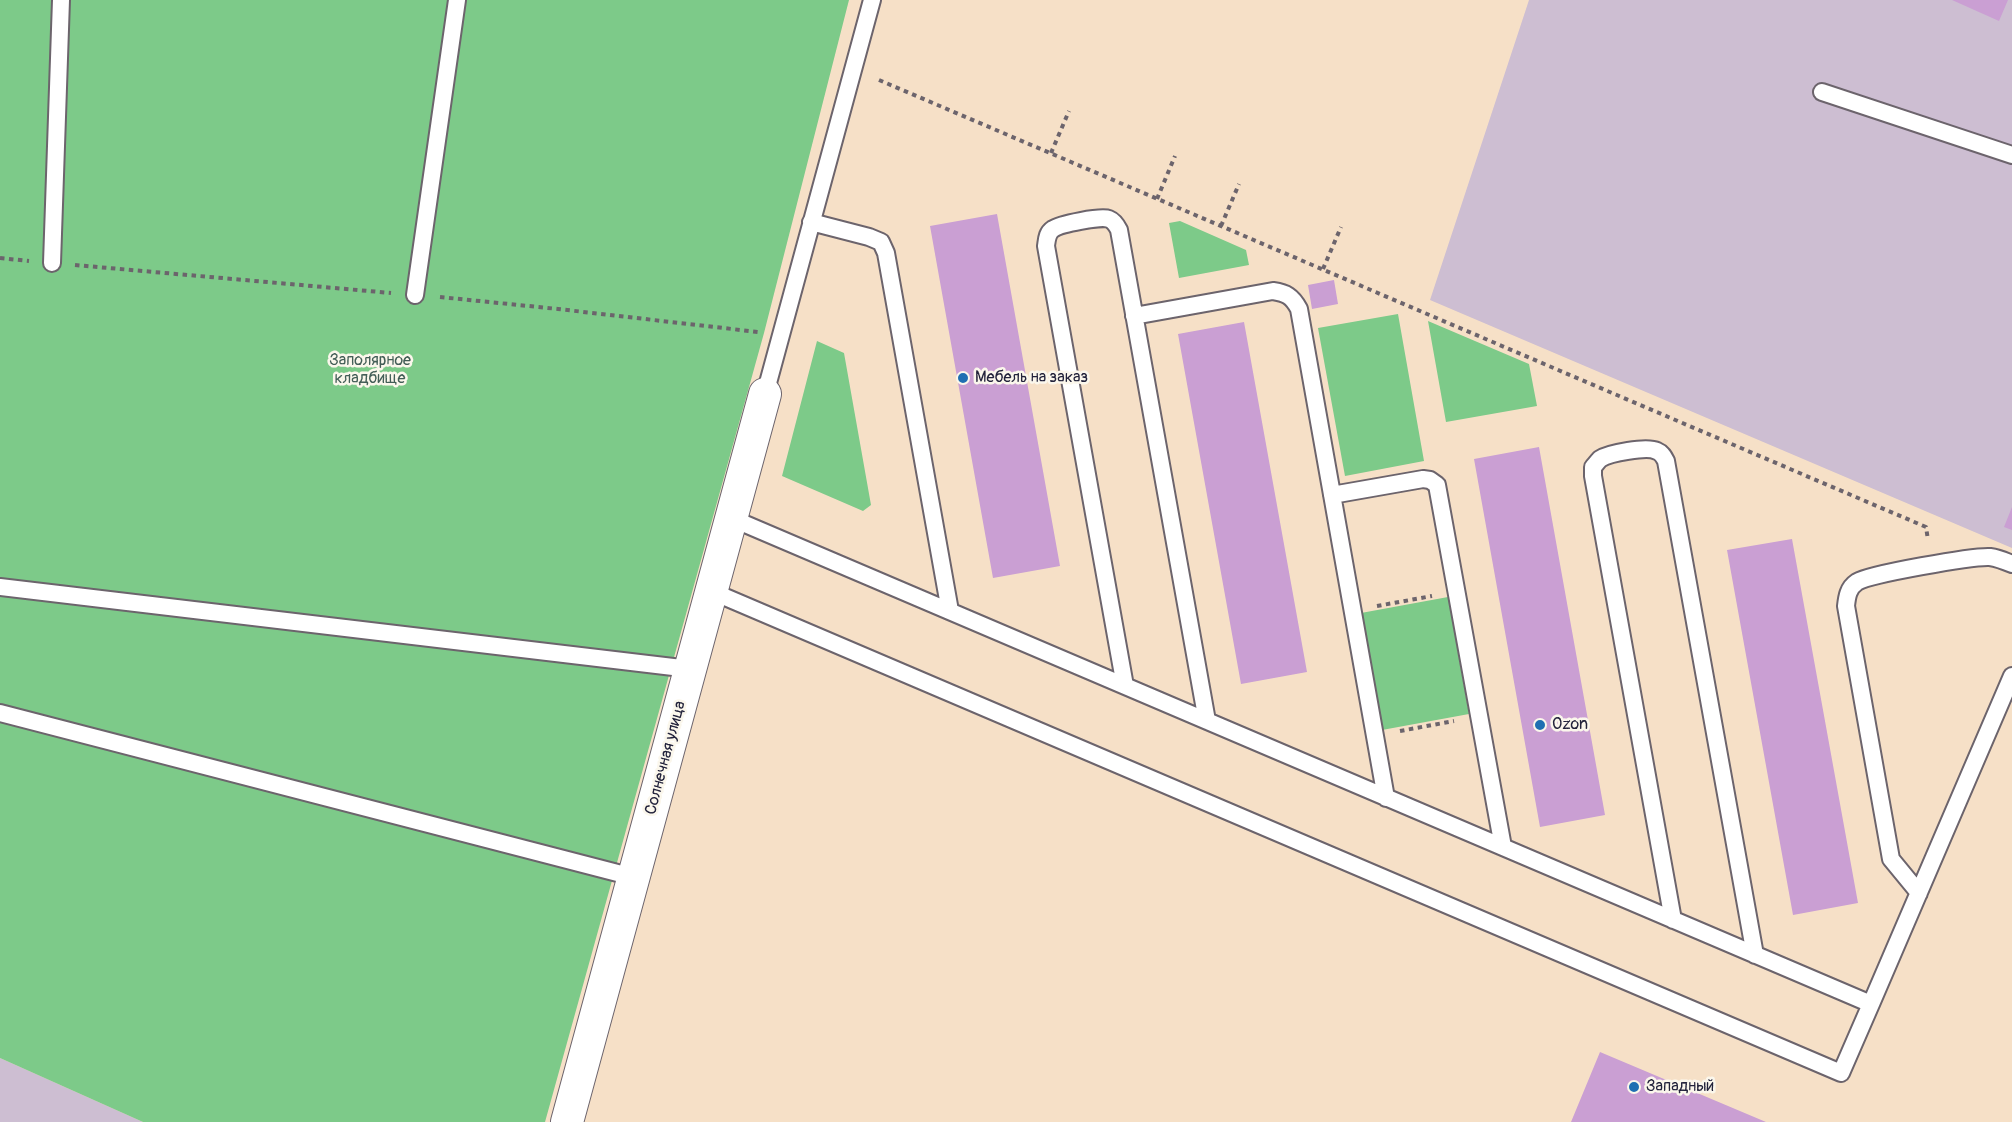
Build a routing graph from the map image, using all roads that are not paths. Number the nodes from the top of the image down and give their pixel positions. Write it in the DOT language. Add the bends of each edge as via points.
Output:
graph roads {
  1 [pos="61,0"];
  2 [pos="457,0"];
  3 [pos="872,0"];
  4 [pos="1821,93"];
  5 [pos="2012,155"];
  6 [pos="811,222"];
  7 [pos="52,263"];
  8 [pos="415,295"];
  9 [pos="1134,316"];
  10 [pos="765,394"];
  11 [pos="1332,495"];
  12 [pos="731,518"];
  13 [pos="2012,564"];
  14 [pos="0,587"];
  15 [pos="711,591"];
  16 [pos="950,611"];
  17 [pos="690,669"];
  18 [pos="2012,676"];
  19 [pos="1125,686"];
  20 [pos="0,713"];
  21 [pos="1207,721"];
  22 [pos="1386,798"];
  23 [pos="1503,847"];
  24 [pos="633,877"];
  25 [pos="1919,893"];
  26 [pos="1673,920"];
  27 [pos="1755,955"];
  28 [pos="1871,1004"];
  29 [pos="567,1122"];
  1 -- 7 [label="lane"];
  2 -- 8 [label="lane"];
  3 -- 6 [label="lane"];
  4 -- 5 [label="lane"];
  6 -- 10 [label="lane"];
  6 -- 16 [label="lane" via="869,237 881,242 886,253"];
  9 -- 11 [label="lane" via="1273,291 1294,300 1299,309"];
  9 -- 19 [label="lane" via="1116,224 1101,218 1052,229 1046,246"];
  9 -- 21 [label="lane"];
  10 -- 12 [label="street, Солнечная улица"];
  11 -- 22 [label="lane"];
  11 -- 23 [label="lane" via="1423,479 1437,485"];
  12 -- 15 [label="street, Солнечная улица"];
  12 -- 16 [label="lane"];
  13 -- 25 [label="lane" via="1992,557 1933,565 1867,577 1855,583 1848,593 1846,606 1891,859"];
  14 -- 17 [label="lane"];
  15 -- 17 [label="street, Солнечная улица"];
  15 -- 28 [label="lane" via="1841,1073"];
  16 -- 19 [label="lane"];
  17 -- 24 [label="street, Солнечная улица"];
  18 -- 25 [label="lane"];
  19 -- 21 [label="lane"];
  20 -- 24 [label="lane"];
  21 -- 22 [label="lane"];
  22 -- 23 [label="lane"];
  23 -- 26 [label="lane"];
  24 -- 29 [label="street, Солнечная улица"];
  25 -- 28 [label="lane"];
  26 -- 27 [label="lane"];
  26 -- 27 [label="lane" via="1593,476 1593,467 1600,459 1644,449 1663,454 1666,461"];
  27 -- 28 [label="lane"];
}
